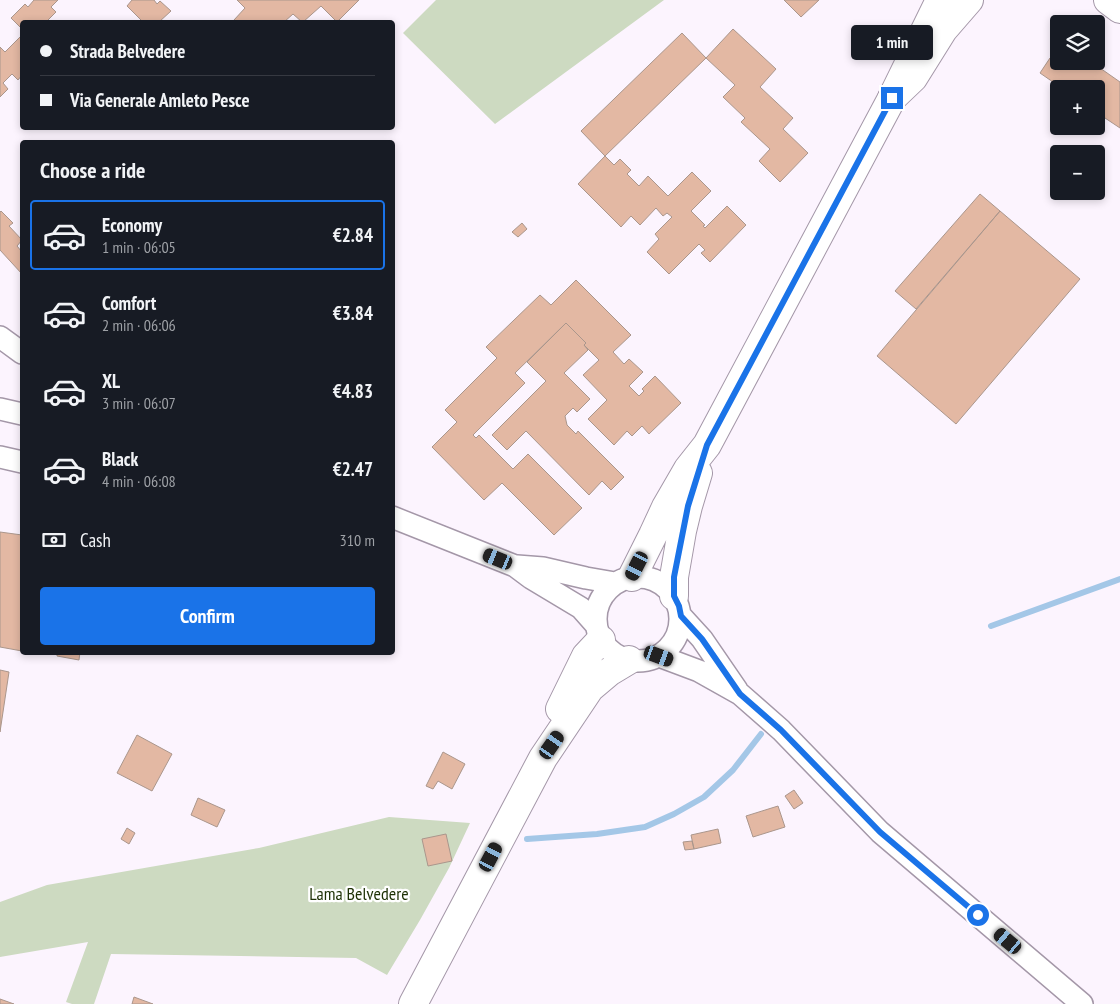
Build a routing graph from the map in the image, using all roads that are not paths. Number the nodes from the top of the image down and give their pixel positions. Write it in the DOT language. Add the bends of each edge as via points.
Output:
graph roads {
  1 [pos="940,0"];
  2 [pos="969,0"];
  3 [pos="1108,0"];
  4 [pos="1120,9"];
  5 [pos="892,98"];
  6 [pos="0,337"];
  7 [pos="20,352"];
  8 [pos="0,409"];
  9 [pos="20,414"];
  10 [pos="707,445"];
  11 [pos="0,457"];
  12 [pos="20,462"];
  13 [pos="395,518"];
  14 [pos="516,566"];
  15 [pos="623,580"];
  16 [pos="678,606"];
  17 [pos="599,632"];
  18 [pos="659,656"];
  19 [pos="629,660"];
  20 [pos="740,694"];
  21 [pos="543,758"];
  22 [pos="413,1004"];
  23 [pos="1082,1004"];
  1 -- 5 [label="main road"];
  2 -- 5 [label="main road" via="943,30 914,78"];
  3 -- 4 [label="main road"];
  5 -- 10 [label="main road"];
  6 -- 7 [label="street"];
  8 -- 9 [label="street"];
  10 -- 15 [label="main road" via="688,469 653,535"];
  10 -- 16 [label="main road" via="688,506 674,577"];
  11 -- 12 [label="street"];
  13 -- 14 [label="street"];
  14 -- 15 [label="street" via="543,568 586,578"];
  14 -- 17 [label="street" via="581,608"];
  15 -- 16 [label="street" via="644,577 656,580 666,587"];
  15 -- 17 [label="street" via="602,597 596,616"];
  16 -- 18 [label="street" via="679,632 671,646"];
  16 -- 20 [label="street"];
  17 -- 19 [label="street" via="613,653"];
  17 -- 21 [label="main road" via="564,699"];
  18 -- 19 [label="street" via="649,660"];
  18 -- 20 [label="street" via="699,671"];
  19 -- 21 [label="main road" via="590,688"];
  20 -- 23 [label="street" via="781,730 880,832"];
  21 -- 22 [label="main road"];
}
